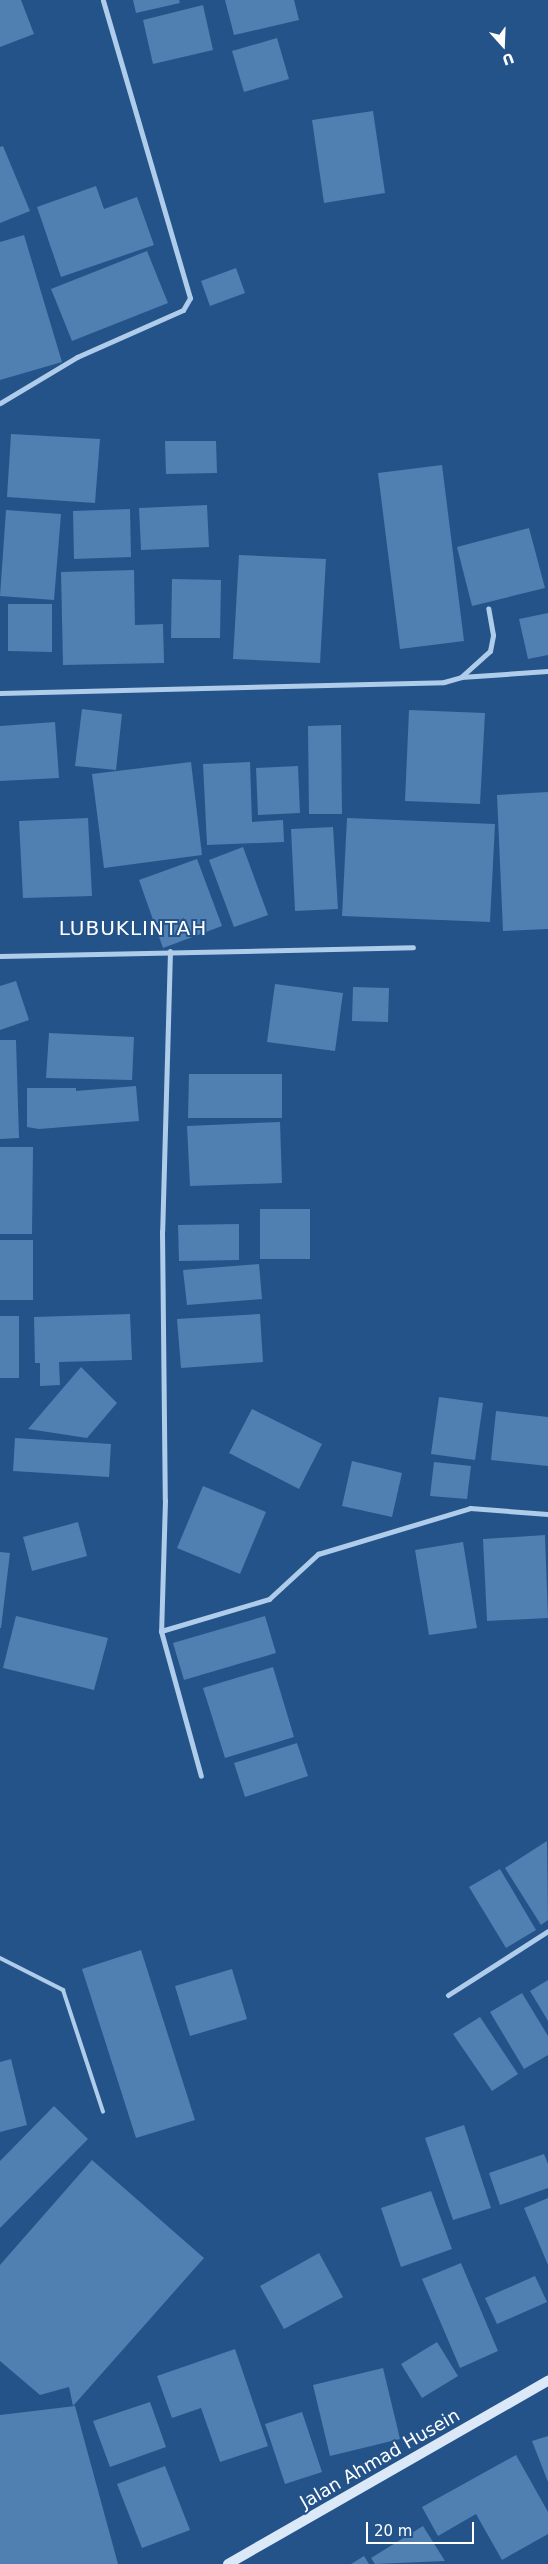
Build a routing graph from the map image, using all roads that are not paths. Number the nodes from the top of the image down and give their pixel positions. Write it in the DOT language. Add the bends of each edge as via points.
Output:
graph roads {
  1 [pos="103,0"];
  2 [pos="0,403"];
  3 [pos="488,608"];
  4 [pos="548,671"];
  5 [pos="461,677"];
  6 [pos="0,692"];
  7 [pos="412,947"];
  8 [pos="170,951"];
  9 [pos="0,956"];
  10 [pos="548,1514"];
  11 [pos="161,1632"];
  12 [pos="201,1776"];
  13 [pos="548,1931"];
  14 [pos="0,1958"];
  15 [pos="448,1995"];
  16 [pos="103,2112"];
  17 [pos="548,2381"];
  18 [pos="228,2564"];
  1 -- 2 [label="street" via="190,298 183,310 77,358"];
  3 -- 5 [label="street" via="494,635 490,651"];
  4 -- 5 [label="street"];
  5 -- 6 [label="street" via="444,682"];
  7 -- 8 [label="street"];
  8 -- 9 [label="street"];
  8 -- 11 [label="street" via="162,1231 165,1500"];
  10 -- 11 [label="street" via="470,1508 451,1513 318,1554 269,1599"];
  11 -- 12 [label="street"];
  13 -- 15 [label="street"];
  14 -- 16 [label="lane" via="63,1990"];
  17 -- 18 [label="main road, Jalan Ahmad Husein"];
}
